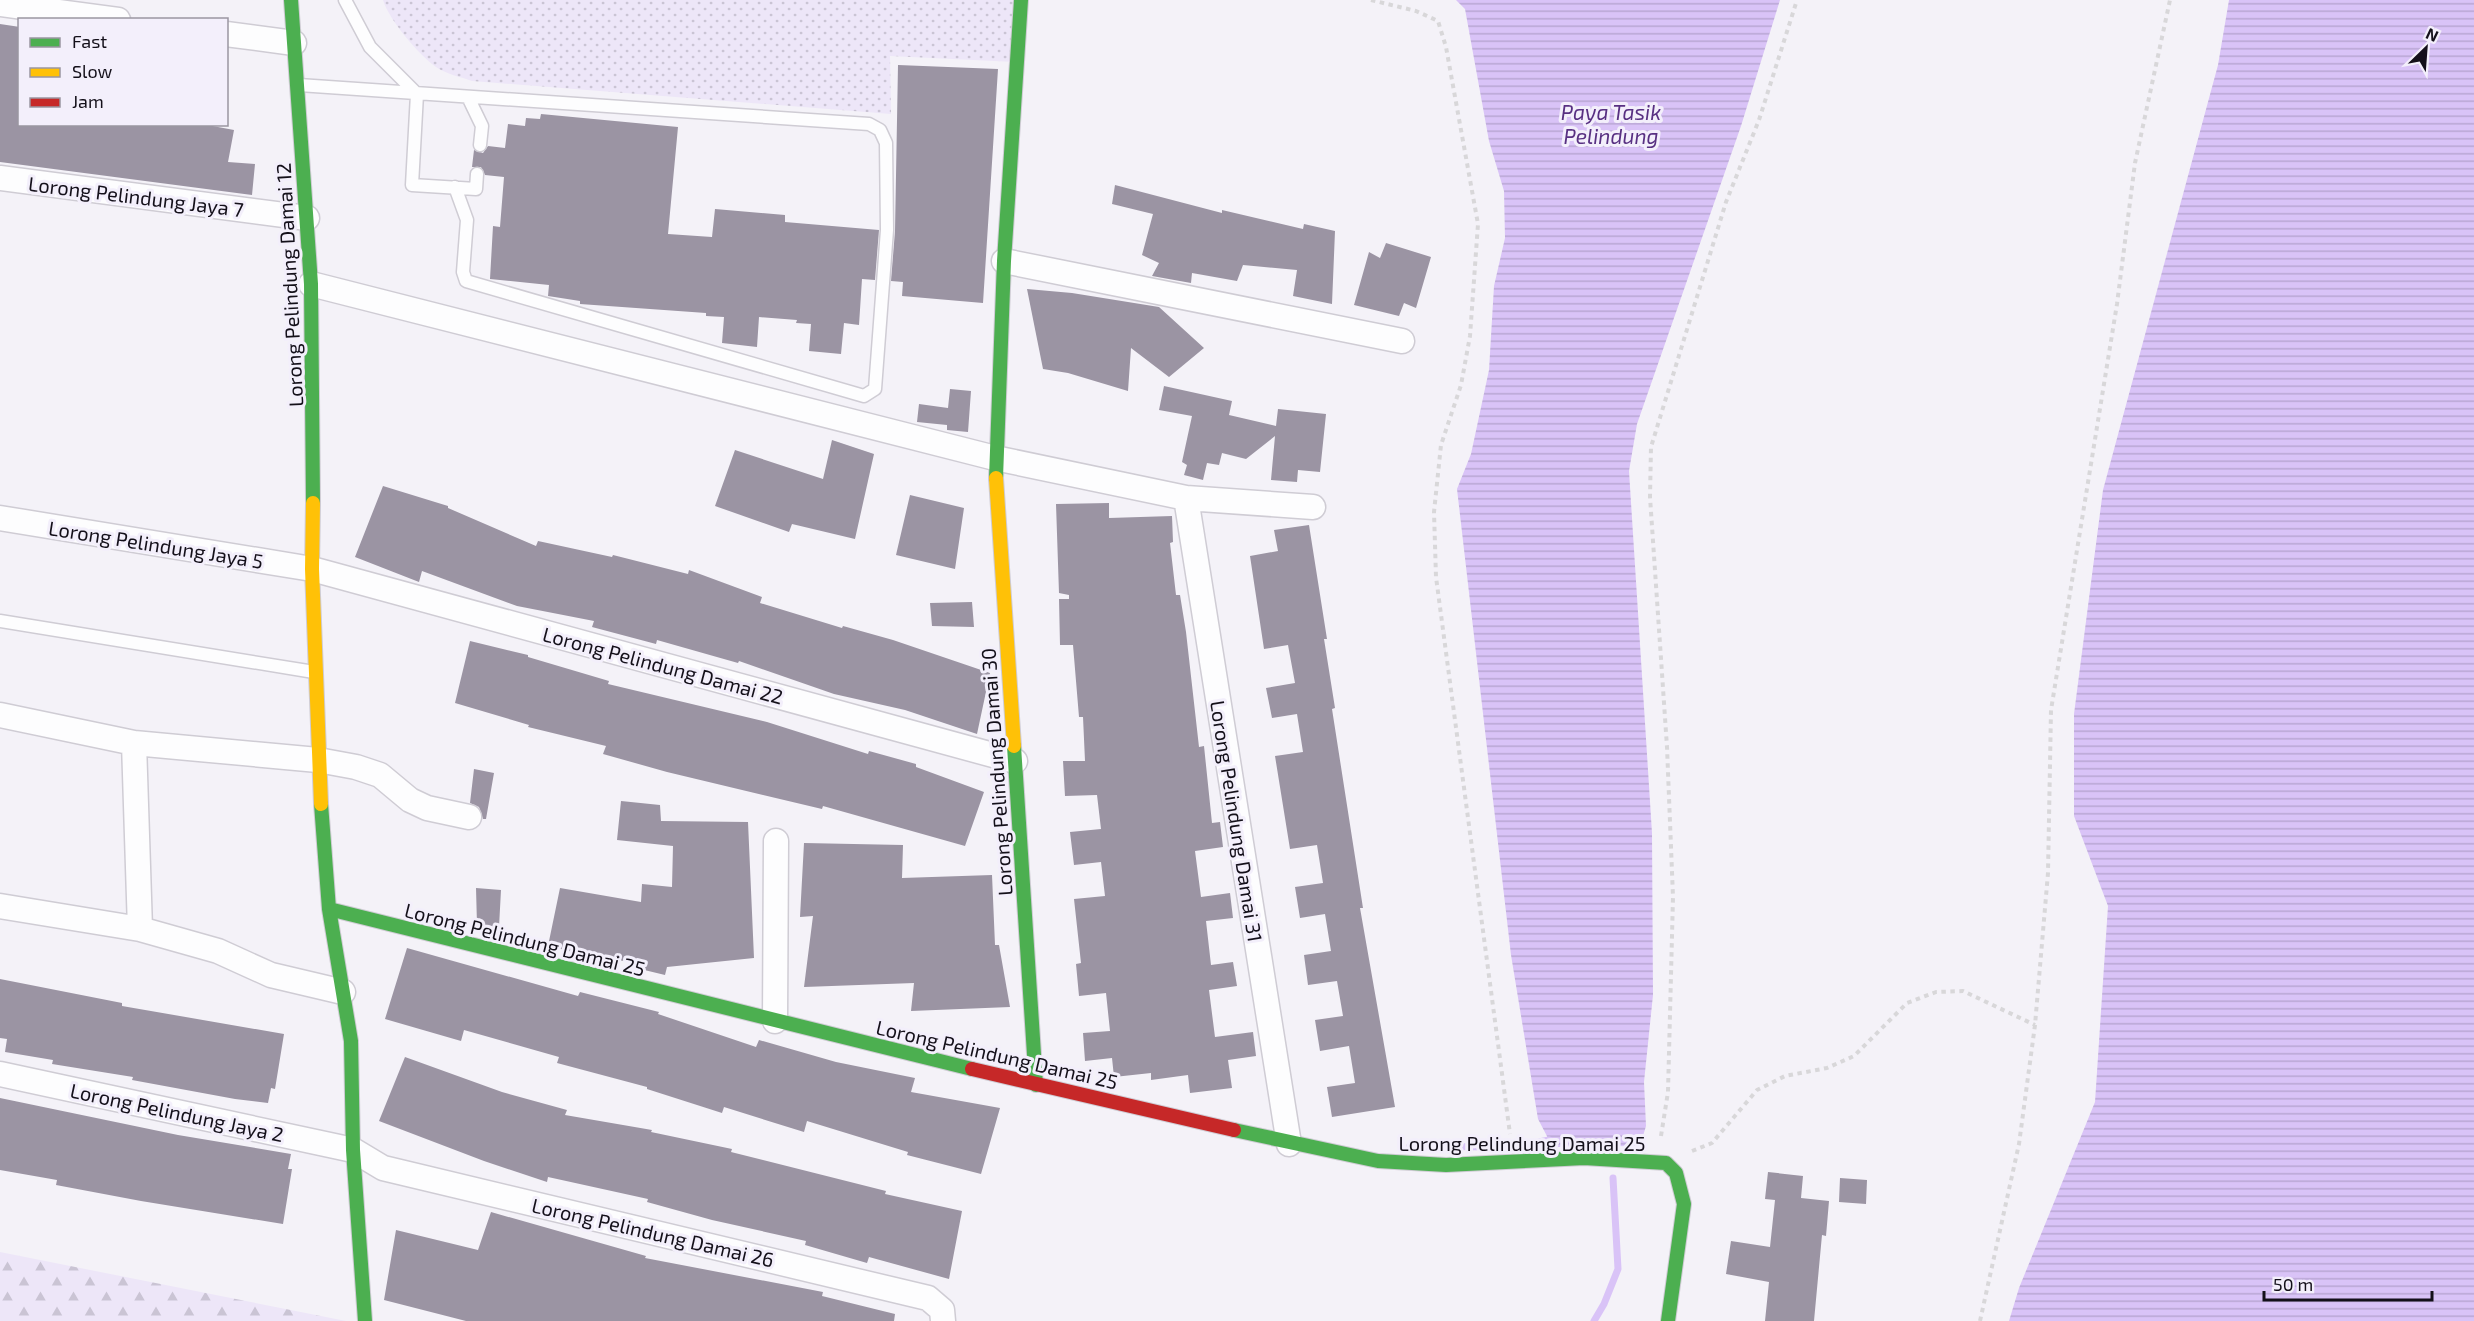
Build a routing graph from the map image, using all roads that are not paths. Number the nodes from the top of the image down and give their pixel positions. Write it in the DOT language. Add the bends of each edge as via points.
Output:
graph roads {
  1 [pos="291,0"];
  2 [pos="345,0"];
  3 [pos="1021,0"];
  4 [pos="0,4"];
  5 [pos="103,18"];
  6 [pos="228,34"];
  7 [pos="294,43"];
  8 [pos="297,85"];
  9 [pos="417,94"];
  10 [pos="468,97"];
  11 [pos="480,145"];
  12 [pos="477,174"];
  13 [pos="0,178"];
  14 [pos="455,187"];
  15 [pos="307,218"];
  16 [pos="1004,261"];
  17 [pos="311,284"];
  18 [pos="1402,341"];
  19 [pos="995,458"];
  20 [pos="1186,498"];
  21 [pos="1313,507"];
  22 [pos="0,518"];
  23 [pos="312,569"];
  24 [pos="0,621"];
  25 [pos="315,672"];
  26 [pos="0,715"];
  27 [pos="134,743"];
  28 [pos="318,760"];
  29 [pos="1015,761"];
  30 [pos="469,817"];
  31 [pos="776,841"];
  32 [pos="0,906"];
  33 [pos="329,909"];
  34 [pos="140,929"];
  35 [pos="343,992"];
  36 [pos="775,1021"];
  37 [pos="0,1074"];
  38 [pos="1036,1085"];
  39 [pos="1289,1144"];
  40 [pos="353,1150"];
  41 [pos="365,1321"];
  42 [pos="943,1321"];
  43 [pos="1668,1321"];
  1 -- 7 [label="street, Lorong Pelindung Damai 12"];
  2 -- 9 [label="lane" via="370,47"];
  3 -- 16 [label="street, Lorong Pelindung Damai 30"];
  4 -- 5 [label="street"];
  6 -- 7 [label="street"];
  7 -- 8 [label="street, Lorong Pelindung Damai 12"];
  8 -- 9 [label="lane"];
  8 -- 15 [label="street, Lorong Pelindung Damai 12"];
  9 -- 10 [label="lane"];
  9 -- 14 [label="lane" via="412,185"];
  10 -- 11 [label="lane" via="482,126"];
  10 -- 14 [label="lane" via="869,124 880,130 886,143 887,230 874,389 864,396 466,281 463,273 467,220"];
  12 -- 14 [label="lane" via="476,189"];
  13 -- 15 [label="street, Lorong Pelindung Jaya 7"];
  15 -- 17 [label="street, Lorong Pelindung Damai 12"];
  16 -- 18 [label="street"];
  16 -- 19 [label="street, Lorong Pelindung Damai 30"];
  17 -- 19 [label="street"];
  17 -- 23 [label="street, Lorong Pelindung Damai 12"];
  19 -- 20 [label="street"];
  19 -- 29 [label="street, Lorong Pelindung Damai 30"];
  20 -- 21 [label="street"];
  20 -- 39 [label="street, Lorong Pelindung Damai 31"];
  22 -- 23 [label="street, Lorong Pelindung Jaya 5"];
  23 -- 25 [label="street, Lorong Pelindung Damai 12"];
  23 -- 29 [label="street, Lorong Pelindung Damai 22"];
  24 -- 25 [label="lane"];
  25 -- 28 [label="street, Lorong Pelindung Damai 12"];
  26 -- 27 [label="street"];
  27 -- 28 [label="street"];
  27 -- 34 [label="street"];
  28 -- 30 [label="street" via="368,770 427,808"];
  28 -- 33 [label="street, Lorong Pelindung Damai 12"];
  29 -- 38 [label="street, Lorong Pelindung Damai 30"];
  31 -- 36 [label="street"];
  32 -- 34 [label="street"];
  33 -- 35 [label="street, Lorong Pelindung Damai 12"];
  33 -- 36 [label="street, Lorong Pelindung Damai 25"];
  34 -- 35 [label="street" via="218,951 271,975"];
  35 -- 40 [label="street, Lorong Pelindung Damai 12" via="351,1041"];
  36 -- 38 [label="street, Lorong Pelindung Damai 25"];
  37 -- 40 [label="street, Lorong Pelindung Jaya 2"];
  38 -- 39 [label="street, Lorong Pelindung Damai 25"];
  39 -- 43 [label="street, Lorong Pelindung Damai 25" via="1378,1161 1446,1165 1584,1158 1666,1163 1676,1173 1684,1204"];
  40 -- 41 [label="street, Lorong Pelindung Damai 12"];
  40 -- 42 [label="street, Lorong Pelindung Damai 26" via="383,1168 928,1298 942,1310"];
}
